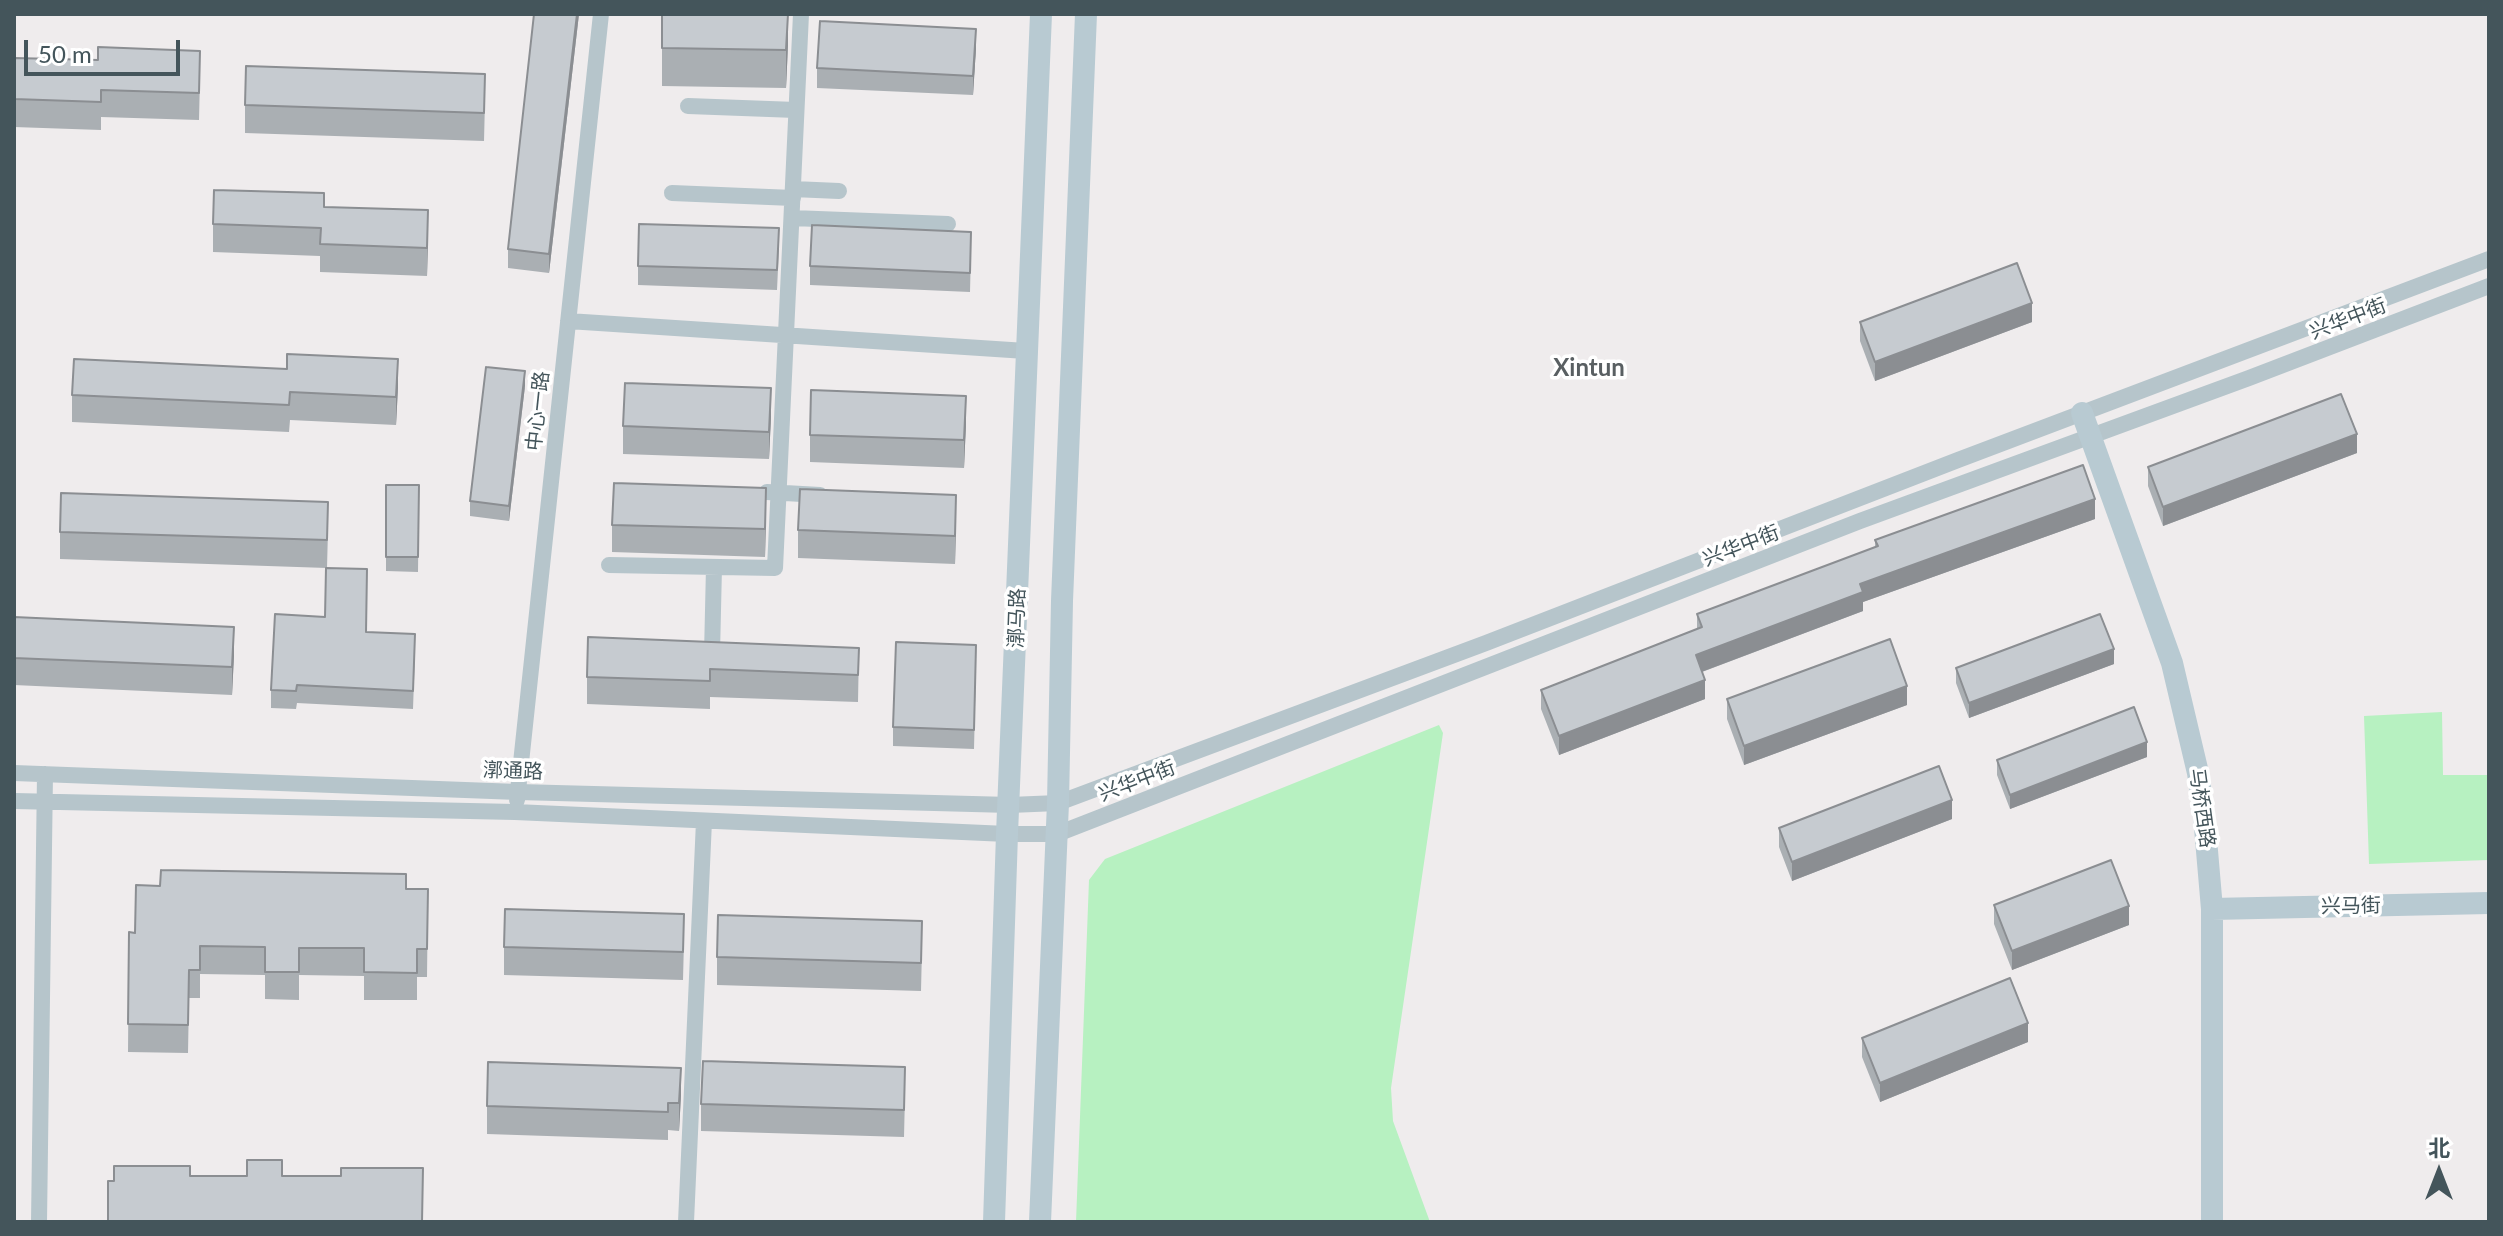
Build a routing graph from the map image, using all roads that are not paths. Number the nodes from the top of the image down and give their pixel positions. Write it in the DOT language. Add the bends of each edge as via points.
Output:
graph roads {
  1 [pos="601,14"];
  2 [pos="801,14"];
  3 [pos="1041,14"];
  4 [pos="1086,14"];
  5 [pos="688,106"];
  6 [pos="796,110"];
  7 [pos="839,191"];
  8 [pos="672,193"];
  9 [pos="793,193"];
  10 [pos="792,218"];
  11 [pos="948,224"];
  12 [pos="2489,259"];
  13 [pos="2489,286"];
  14 [pos="568,321"];
  15 [pos="787,335"];
  16 [pos="1026,351"];
  17 [pos="2082,413"];
  18 [pos="2090,436"];
  19 [pos="748,491"];
  20 [pos="778,492"];
  21 [pos="838,496"];
  22 [pos="609,565"];
  23 [pos="714,567"];
  24 [pos="681,653"];
  25 [pos="14,773"];
  26 [pos="45,774"];
  27 [pos="518,792"];
  28 [pos="14,801"];
  29 [pos="44,803"];
  30 [pos="1058,803"];
  31 [pos="1010,805"];
  32 [pos="515,812"];
  33 [pos="704,821"];
  34 [pos="1007,834"];
  35 [pos="1057,834"];
  36 [pos="2489,903"];
  37 [pos="2212,909"];
  38 [pos="39,1222"];
  39 [pos="686,1222"];
  40 [pos="994,1222"];
  41 [pos="1040,1222"];
  42 [pos="2212,1222"];
  1 -- 14 [label="street, 中心一路"];
  2 -- 6 [label="street"];
  3 -- 16 [label="main road, 漷马路"];
  4 -- 30 [label="main road"];
  5 -- 6 [label="street"];
  6 -- 9 [label="street"];
  7 -- 9 [label="street"];
  8 -- 9 [label="street"];
  9 -- 10 [label="street"];
  10 -- 11 [label="street"];
  10 -- 15 [label="street"];
  12 -- 17 [label="street, 兴华中街"];
  13 -- 18 [label="street, 兴华中街"];
  14 -- 15 [label="street"];
  14 -- 27 [label="street, 中心一路"];
  15 -- 16 [label="street"];
  15 -- 20 [label="street"];
  16 -- 31 [label="main road, 漷马路"];
  17 -- 18 [label="main road, 马桥西路"];
  17 -- 30 [label="street, 兴华中街"];
  18 -- 35 [label="street, 兴华中街"];
  18 -- 37 [label="main road, 马桥西路" via="2176,676 2198,773"];
  19 -- 20 [label="street"];
  20 -- 21 [label="street"];
  20 -- 23 [label="street" via="775,568"];
  22 -- 23 [label="street"];
  23 -- 24 [label="street" via="712,654"];
  25 -- 26 [label="street, 漷通路"];
  26 -- 27 [label="street, 漷通路"];
  26 -- 29 [label="street"];
  27 -- 31 [label="street, 漷通路"];
  27 -- 32 [label="street, 中心一路"];
  28 -- 29 [label="street, 漷通路"];
  29 -- 32 [label="street, 漷通路"];
  29 -- 38 [label="street"];
  30 -- 31 [label="street, 兴华中街"];
  30 -- 35 [label="main road"];
  31 -- 34 [label="main road, 漷马路"];
  32 -- 33 [label="street, 漷通路"];
  33 -- 34 [label="street, 漷通路"];
  33 -- 39 [label="street"];
  34 -- 35 [label="street, 兴华中街"];
  34 -- 40 [label="main road, 漷马路"];
  35 -- 41 [label="main road"];
  36 -- 37 [label="main road, 兴马街"];
  37 -- 42 [label="main road, 马桥西路"];
}
